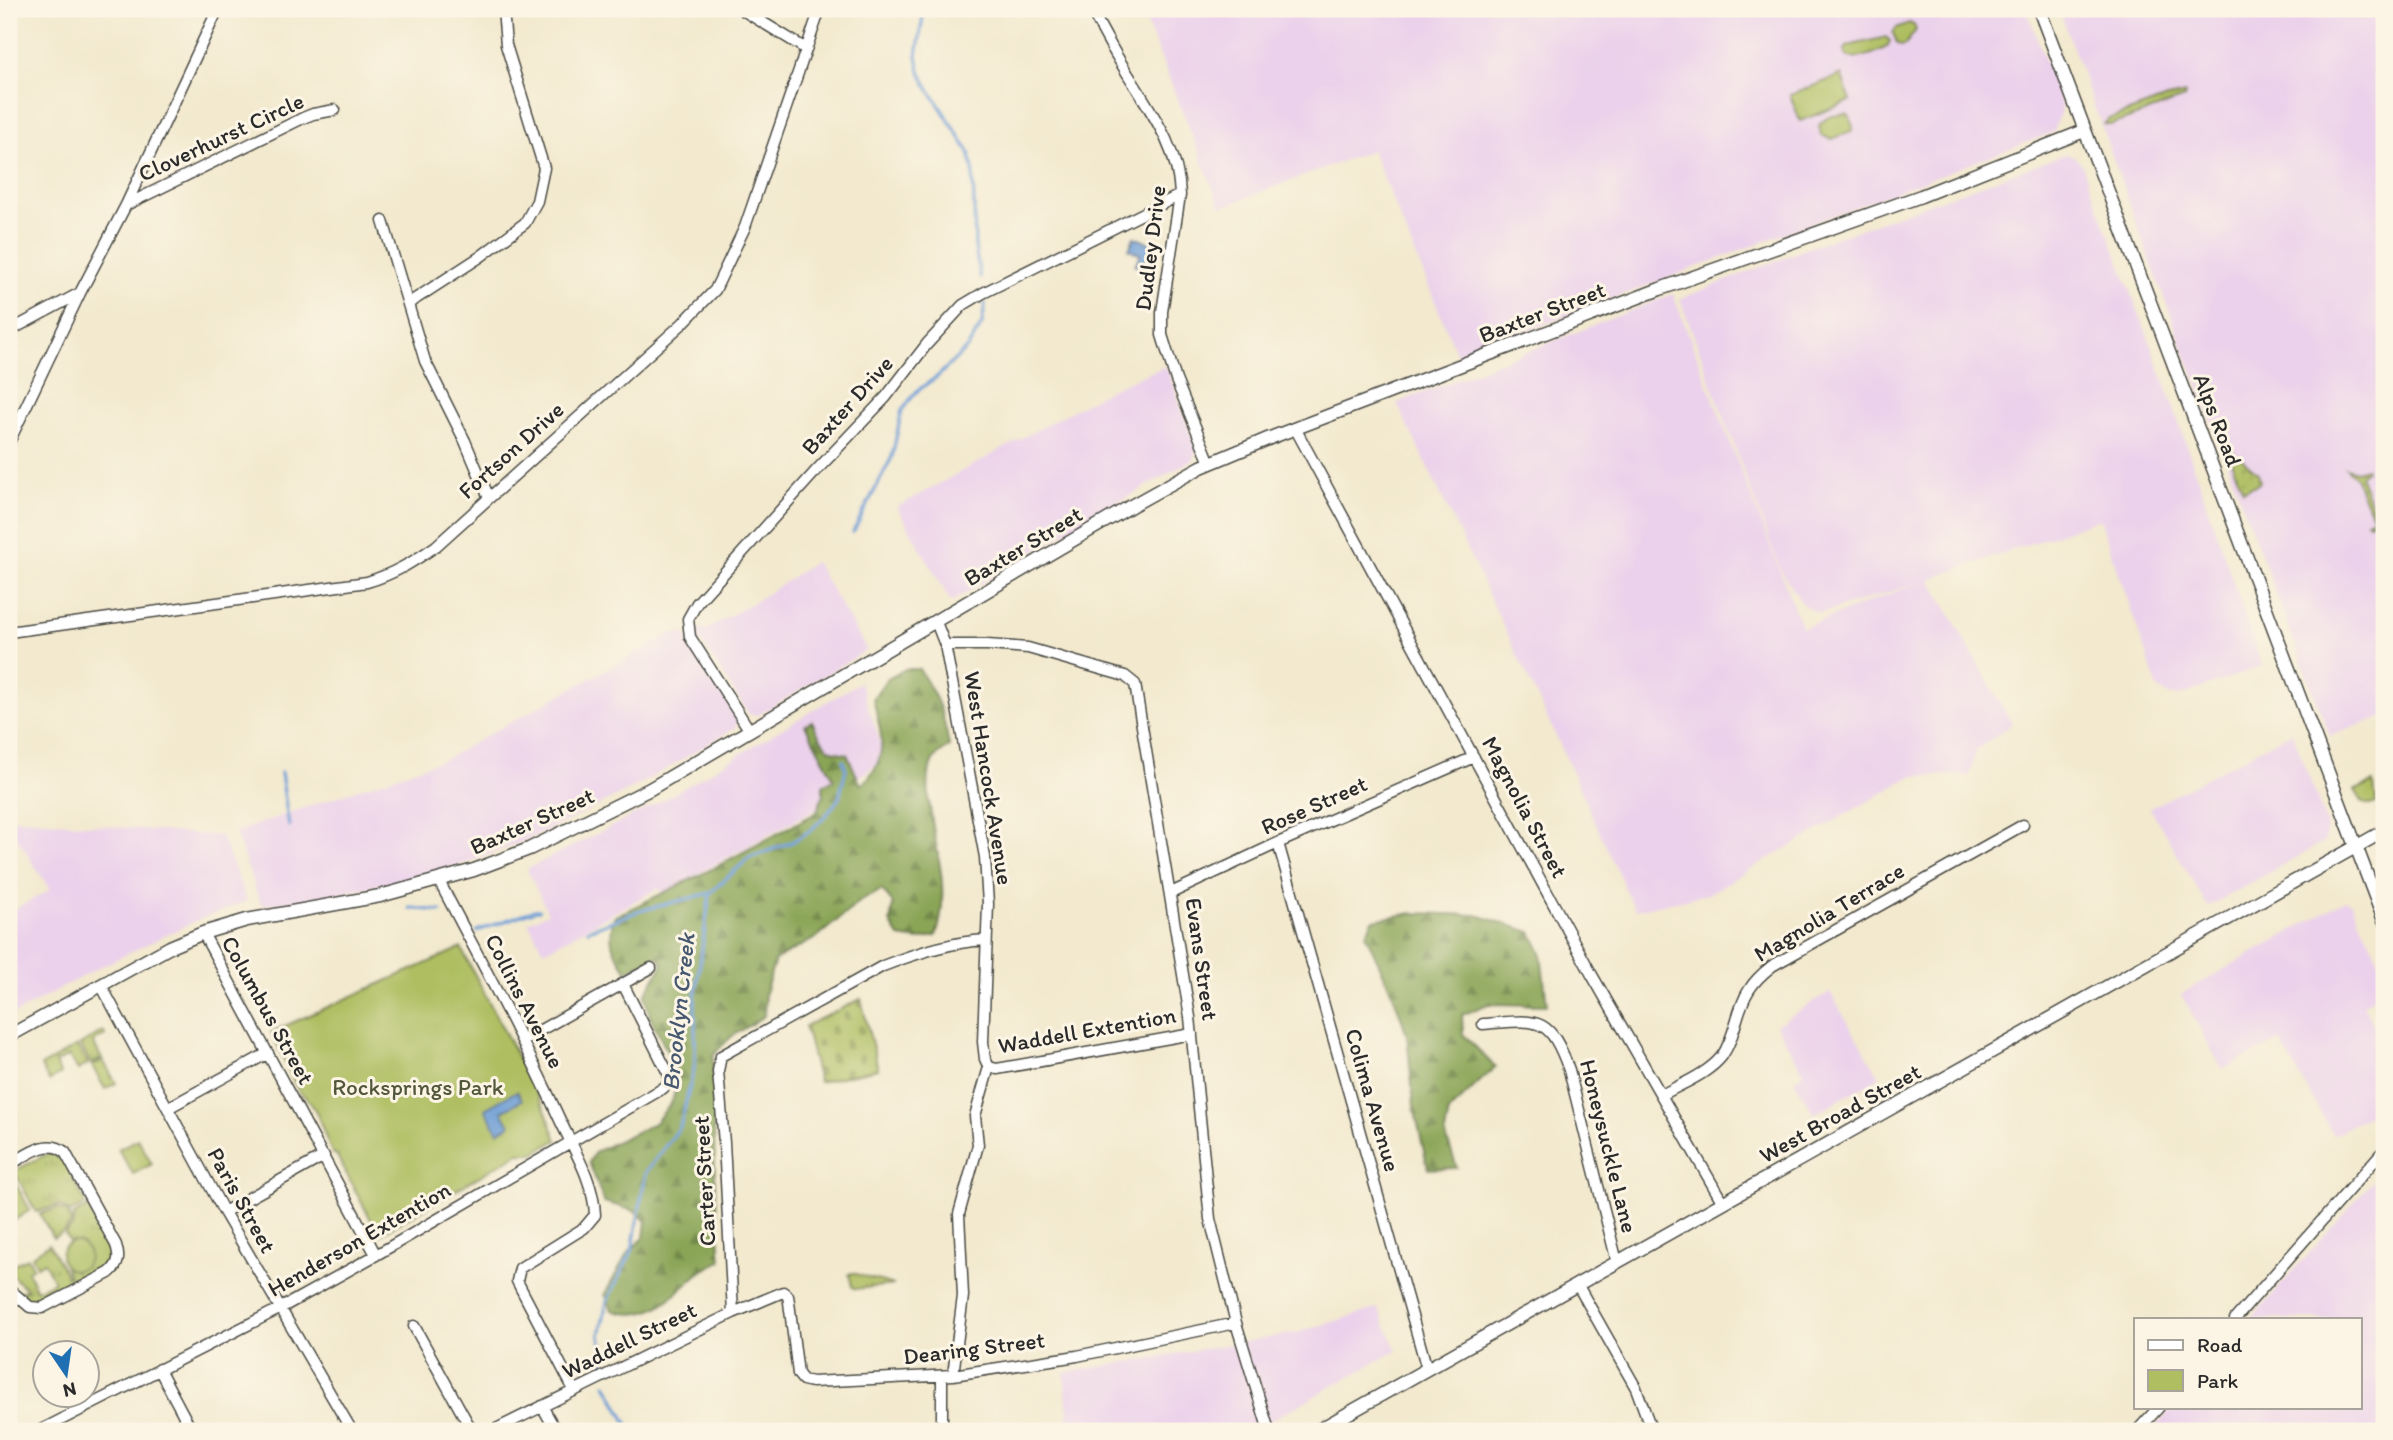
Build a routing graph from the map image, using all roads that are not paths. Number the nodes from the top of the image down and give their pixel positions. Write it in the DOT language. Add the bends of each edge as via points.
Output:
graph roads {
  1 [pos="218,9"];
  2 [pos="503,9"];
  3 [pos="741,9"];
  4 [pos="820,9"];
  5 [pos="1091,9"];
  6 [pos="2039,9"];
  7 [pos="806,49"];
  8 [pos="335,110"];
  9 [pos="2084,131"];
  10 [pos="1180,195"];
  11 [pos="126,205"];
  12 [pos="383,221"];
  13 [pos="80,293"];
  14 [pos="409,303"];
  15 [pos="9,331"];
  16 [pos="1296,428"];
  17 [pos="9,442"];
  18 [pos="1210,463"];
  19 [pos="489,498"];
  20 [pos="936,622"];
  21 [pos="9,632"];
  22 [pos="946,645"];
  23 [pos="750,731"];
  24 [pos="1474,757"];
  25 [pos="2023,825"];
  26 [pos="2384,831"];
  27 [pos="1278,843"];
  28 [pos="2356,847"];
  29 [pos="439,881"];
  30 [pos="1171,893"];
  31 [pos="2384,920"];
  32 [pos="202,933"];
  33 [pos="985,940"];
  34 [pos="651,968"];
  35 [pos="623,984"];
  36 [pos="101,985"];
  37 [pos="1483,1024"];
  38 [pos="1192,1034"];
  39 [pos="9,1036"];
  40 [pos="523,1040"];
  41 [pos="268,1053"];
  42 [pos="989,1067"];
  43 [pos="1662,1095"];
  44 [pos="168,1108"];
  45 [pos="570,1142"];
  46 [pos="2384,1150"];
  47 [pos="324,1157"];
  48 [pos="9,1165"];
  49 [pos="1723,1203"];
  50 [pos="224,1212"];
  51 [pos="376,1255"];
  52 [pos="1617,1262"];
  53 [pos="1577,1284"];
  54 [pos="9,1289"];
  55 [pos="786,1294"];
  56 [pos="279,1309"];
  57 [pos="733,1313"];
  58 [pos="2236,1318"];
  59 [pos="1236,1323"];
  60 [pos="414,1326"];
  61 [pos="159,1369"];
  62 [pos="1427,1369"];
  63 [pos="947,1375"];
  64 [pos="574,1390"];
  65 [pos="542,1406"];
  66 [pos="2158,1408"];
  67 [pos="39,1431"];
  68 [pos="192,1431"];
  69 [pos="352,1431"];
  70 [pos="472,1431"];
  71 [pos="492,1431"];
  72 [pos="556,1431"];
  73 [pos="942,1431"];
  74 [pos="1269,1431"];
  75 [pos="1317,1431"];
  76 [pos="1653,1431"];
  77 [pos="2137,1431"];
  1 -- 11 [label="street"];
  2 -- 14 [label="street" via="506,45 544,168 537,201 525,223"];
  3 -- 7 [label="street"];
  4 -- 7 [label="street, Fortson Drive"];
  5 -- 10 [label="street, Dudley Drive" via="1166,137 1180,177"];
  6 -- 9 [label="main road, Alps Road"];
  7 -- 19 [label="street, Fortson Drive" via="745,227 715,290"];
  8 -- 11 [label="street, Cloverhurst Circle" via="303,118"];
  9 -- 16 [label="main road, Baxter Street"];
  9 -- 28 [label="main road, Alps Road"];
  10 -- 18 [label="street, Dudley Drive" via="1161,312 1162,335"];
  10 -- 23 [label="street, Baxter Drive" via="963,305 886,397 697,603 688,619 691,637"];
  11 -- 13 [label="street"];
  12 -- 14 [label="street"];
  13 -- 15 [label="street"];
  13 -- 17 [label="street"];
  14 -- 19 [label="street" via="425,361"];
  16 -- 18 [label="main road, Baxter Street"];
  16 -- 24 [label="street, Magnolia Street"];
  18 -- 20 [label="main road, Baxter Street"];
  19 -- 21 [label="street, Fortson Drive" via="436,545 389,576"];
  20 -- 22 [label="street, West Hancock Avenue"];
  20 -- 23 [label="main road, Baxter Street"];
  22 -- 30 [label="street, Evans Street" via="1028,648 1133,681"];
  22 -- 33 [label="street, West Hancock Avenue" via="985,857"];
  23 -- 29 [label="main road, Baxter Street" via="584,823 514,856"];
  24 -- 27 [label="street, Rose Street"];
  24 -- 43 [label="street, Magnolia Street"];
  25 -- 43 [label="street, Magnolia Terrace" via="1772,966 1748,991 1721,1056"];
  26 -- 28 [label="main road, West Broad Street"];
  27 -- 30 [label="street, Rose Street"];
  27 -- 62 [label="street, Colima Avenue"];
  28 -- 31 [label="main road, Alps Road"];
  28 -- 49 [label="main road, West Broad Street"];
  29 -- 32 [label="main road, Baxter Street"];
  29 -- 40 [label="street, Collins Avenue"];
  30 -- 38 [label="street, Evans Street"];
  32 -- 36 [label="main road, Baxter Street"];
  32 -- 41 [label="street, Columbus Street"];
  33 -- 42 [label="street, West Hancock Avenue" via="983,1042"];
  33 -- 57 [label="street, Carter Street" via="953,944 883,966 721,1056 718,1071"];
  34 -- 35 [label="street"];
  35 -- 40 [label="street"];
  35 -- 45 [label="street, Henderson Extention" via="662,1057 668,1084"];
  36 -- 39 [label="main road, Baxter Street"];
  36 -- 44 [label="street, Paris Street"];
  37 -- 52 [label="street, Honeysuckle Lane" via="1532,1020 1549,1030 1562,1049"];
  38 -- 42 [label="street, Waddell Extention"];
  38 -- 59 [label="street, Evans Street" via="1206,1189"];
  40 -- 45 [label="street, Collins Avenue"];
  41 -- 44 [label="street"];
  41 -- 47 [label="street, Columbus Street"];
  42 -- 63 [label="street" via="975,1116 978,1145 958,1214 963,1296"];
  43 -- 49 [label="street, Magnolia Street"];
  44 -- 50 [label="street, Paris Street"];
  45 -- 51 [label="street, Henderson Extention"];
  45 -- 64 [label="street, Collins Avenue" via="594,1201 595,1215 584,1228 520,1268 517,1281"];
  46 -- 58 [label="street"];
  47 -- 50 [label="street"];
  47 -- 51 [label="street, Columbus Street"];
  48 -- 54 [label="street" via="47,1145 65,1152 116,1245 119,1259 109,1273 42,1308 30,1307"];
  49 -- 52 [label="main road, West Broad Street"];
  50 -- 56 [label="street, Paris Street"];
  51 -- 56 [label="street, Henderson Extention"];
  52 -- 53 [label="main road, West Broad Street"];
  53 -- 62 [label="main road, West Broad Street"];
  53 -- 76 [label="street" via="1636,1388"];
  55 -- 57 [label="street, Waddell Street"];
  55 -- 63 [label="street, Dearing Street" via="797,1370 803,1380"];
  56 -- 61 [label="street, Henderson Extention"];
  56 -- 69 [label="street, Paris Street"];
  57 -- 64 [label="street, Waddell Street"];
  59 -- 63 [label="street, Dearing Street" via="1077,1356"];
  59 -- 74 [label="street, Evans Street"];
  60 -- 70 [label="street"];
  61 -- 67 [label="street, Henderson Extention"];
  61 -- 68 [label="street"];
  62 -- 75 [label="main road, West Broad Street"];
  63 -- 73 [label="street"];
  64 -- 65 [label="street, Waddell Street"];
  65 -- 71 [label="street, Waddell Street"];
  65 -- 72 [label="street"];
  66 -- 77 [label="street"];
}
